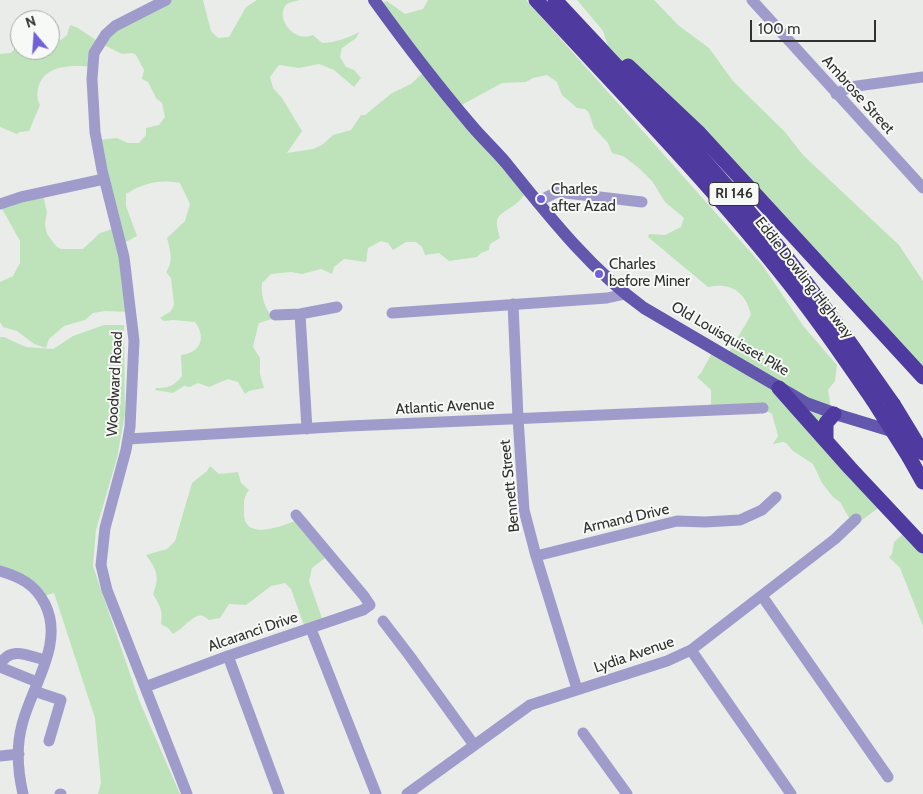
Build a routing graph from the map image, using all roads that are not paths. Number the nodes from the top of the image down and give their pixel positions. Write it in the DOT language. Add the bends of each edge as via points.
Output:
graph roads {
  1 [pos="166,0"];
  2 [pos="374,0"];
  3 [pos="536,0"];
  4 [pos="556,0"];
  5 [pos="758,2"];
  6 [pos="923,76"];
  7 [pos="836,94"];
  8 [pos="104,179"];
  9 [pos="923,188"];
  10 [pos="537,202"];
  11 [pos="642,202"];
  12 [pos="0,204"];
  13 [pos="625,294"];
  14 [pos="513,304"];
  15 [pos="337,307"];
  16 [pos="392,313"];
  17 [pos="300,314"];
  18 [pos="275,315"];
  19 [pos="923,377"];
  20 [pos="779,388"];
  21 [pos="762,408"];
  22 [pos="834,414"];
  23 [pos="518,418"];
  24 [pos="307,429"];
  25 [pos="128,439"];
  26 [pos="826,440"];
  27 [pos="923,440"];
  28 [pos="916,455"];
  29 [pos="923,482"];
  30 [pos="776,497"];
  31 [pos="296,515"];
  32 [pos="856,519"];
  33 [pos="923,546"];
  34 [pos="536,556"];
  35 [pos="0,571"];
  36 [pos="762,596"];
  37 [pos="383,621"];
  38 [pos="311,629"];
  39 [pos="691,650"];
  40 [pos="228,656"];
  41 [pos="46,660"];
  42 [pos="0,666"];
  43 [pos="35,686"];
  44 [pos="145,687"];
  45 [pos="577,689"];
  46 [pos="583,733"];
  47 [pos="49,741"];
  48 [pos="474,745"];
  49 [pos="19,754"];
  50 [pos="0,756"];
  51 [pos="888,776"];
  52 [pos="620,792"];
  53 [pos="23,794"];
  54 [pos="187,794"];
  55 [pos="279,794"];
  56 [pos="376,794"];
  57 [pos="408,794"];
  58 [pos="791,794"];
  1 -- 8 [label="street, Woodward Road" via="115,26 94,53 95,132"];
  2 -- 10 [label="main road, Old Louisquisset Pike" via="431,76"];
  3 -- 28 [label="highway, Eddie Dowling Highway / RI 146, bridge" via="770,260"];
  4 -- 19 [label="highway" via="699,133"];
  4 -- 28 [label="highway, Eddie Dowling Highway / RI 146, bridge" via="763,228 818,298 893,404"];
  5 -- 7 [label="street, Ambrose Street"];
  6 -- 7 [label="street" via="850,87"];
  7 -- 9 [label="street, Ambrose Street"];
  8 -- 12 [label="street"];
  8 -- 25 [label="street, Woodward Road" via="124,257 133,329 133,393"];
  10 -- 11 [label="street" via="556,192"];
  10 -- 13 [label="main road, Old Louisquisset Pike" via="574,245"];
  13 -- 14 [label="street"];
  13 -- 20 [label="main road, Old Louisquisset Pike"];
  14 -- 16 [label="street"];
  14 -- 23 [label="street, Bennett Street"];
  15 -- 17 [label="street"];
  17 -- 18 [label="street"];
  17 -- 24 [label="street"];
  20 -- 22 [label="main road, Old Louisquisset Pike"];
  20 -- 26 [label="highway"];
  21 -- 23 [label="street, Atlantic Avenue"];
  22 -- 26 [label="highway" via="826,423"];
  22 -- 27 [label="main road, Old Louisquisset Pike"];
  23 -- 24 [label="street, Atlantic Avenue"];
  23 -- 34 [label="street, Bennett Street" via="524,510"];
  24 -- 25 [label="street, Atlantic Avenue"];
  25 -- 44 [label="street, Woodward Road" via="105,528 101,565 107,590"];
  26 -- 33 [label="highway"];
  28 -- 29 [label="highway, RI 146"];
  30 -- 34 [label="street, Armand Drive" via="762,510 740,520 677,521"];
  31 -- 38 [label="street, Alcaranci Drive" via="370,605"];
  32 -- 36 [label="street, Lydia Avenue"];
  34 -- 45 [label="street, Bennett Street"];
  35 -- 41 [label="street" via="27,582 41,597 51,623"];
  36 -- 39 [label="street, Lydia Avenue"];
  36 -- 51 [label="street"];
  37 -- 48 [label="street"];
  38 -- 40 [label="street, Alcaranci Drive"];
  38 -- 56 [label="street"];
  39 -- 45 [label="street, Lydia Avenue" via="679,657"];
  39 -- 58 [label="street"];
  40 -- 44 [label="street, Alcaranci Drive"];
  40 -- 55 [label="street"];
  41 -- 42 [label="street" via="17,652 4,658"];
  41 -- 43 [label="street"];
  42 -- 43 [label="street"];
  43 -- 47 [label="street" via="61,700"];
  43 -- 49 [label="street" via="21,726"];
  44 -- 54 [label="street, Woodward Road"];
  45 -- 48 [label="street, Lydia Avenue" via="530,705"];
  46 -- 52 [label="street"];
  48 -- 57 [label="street, Lydia Avenue"];
  49 -- 50 [label="street"];
  49 -- 53 [label="street"];
}
